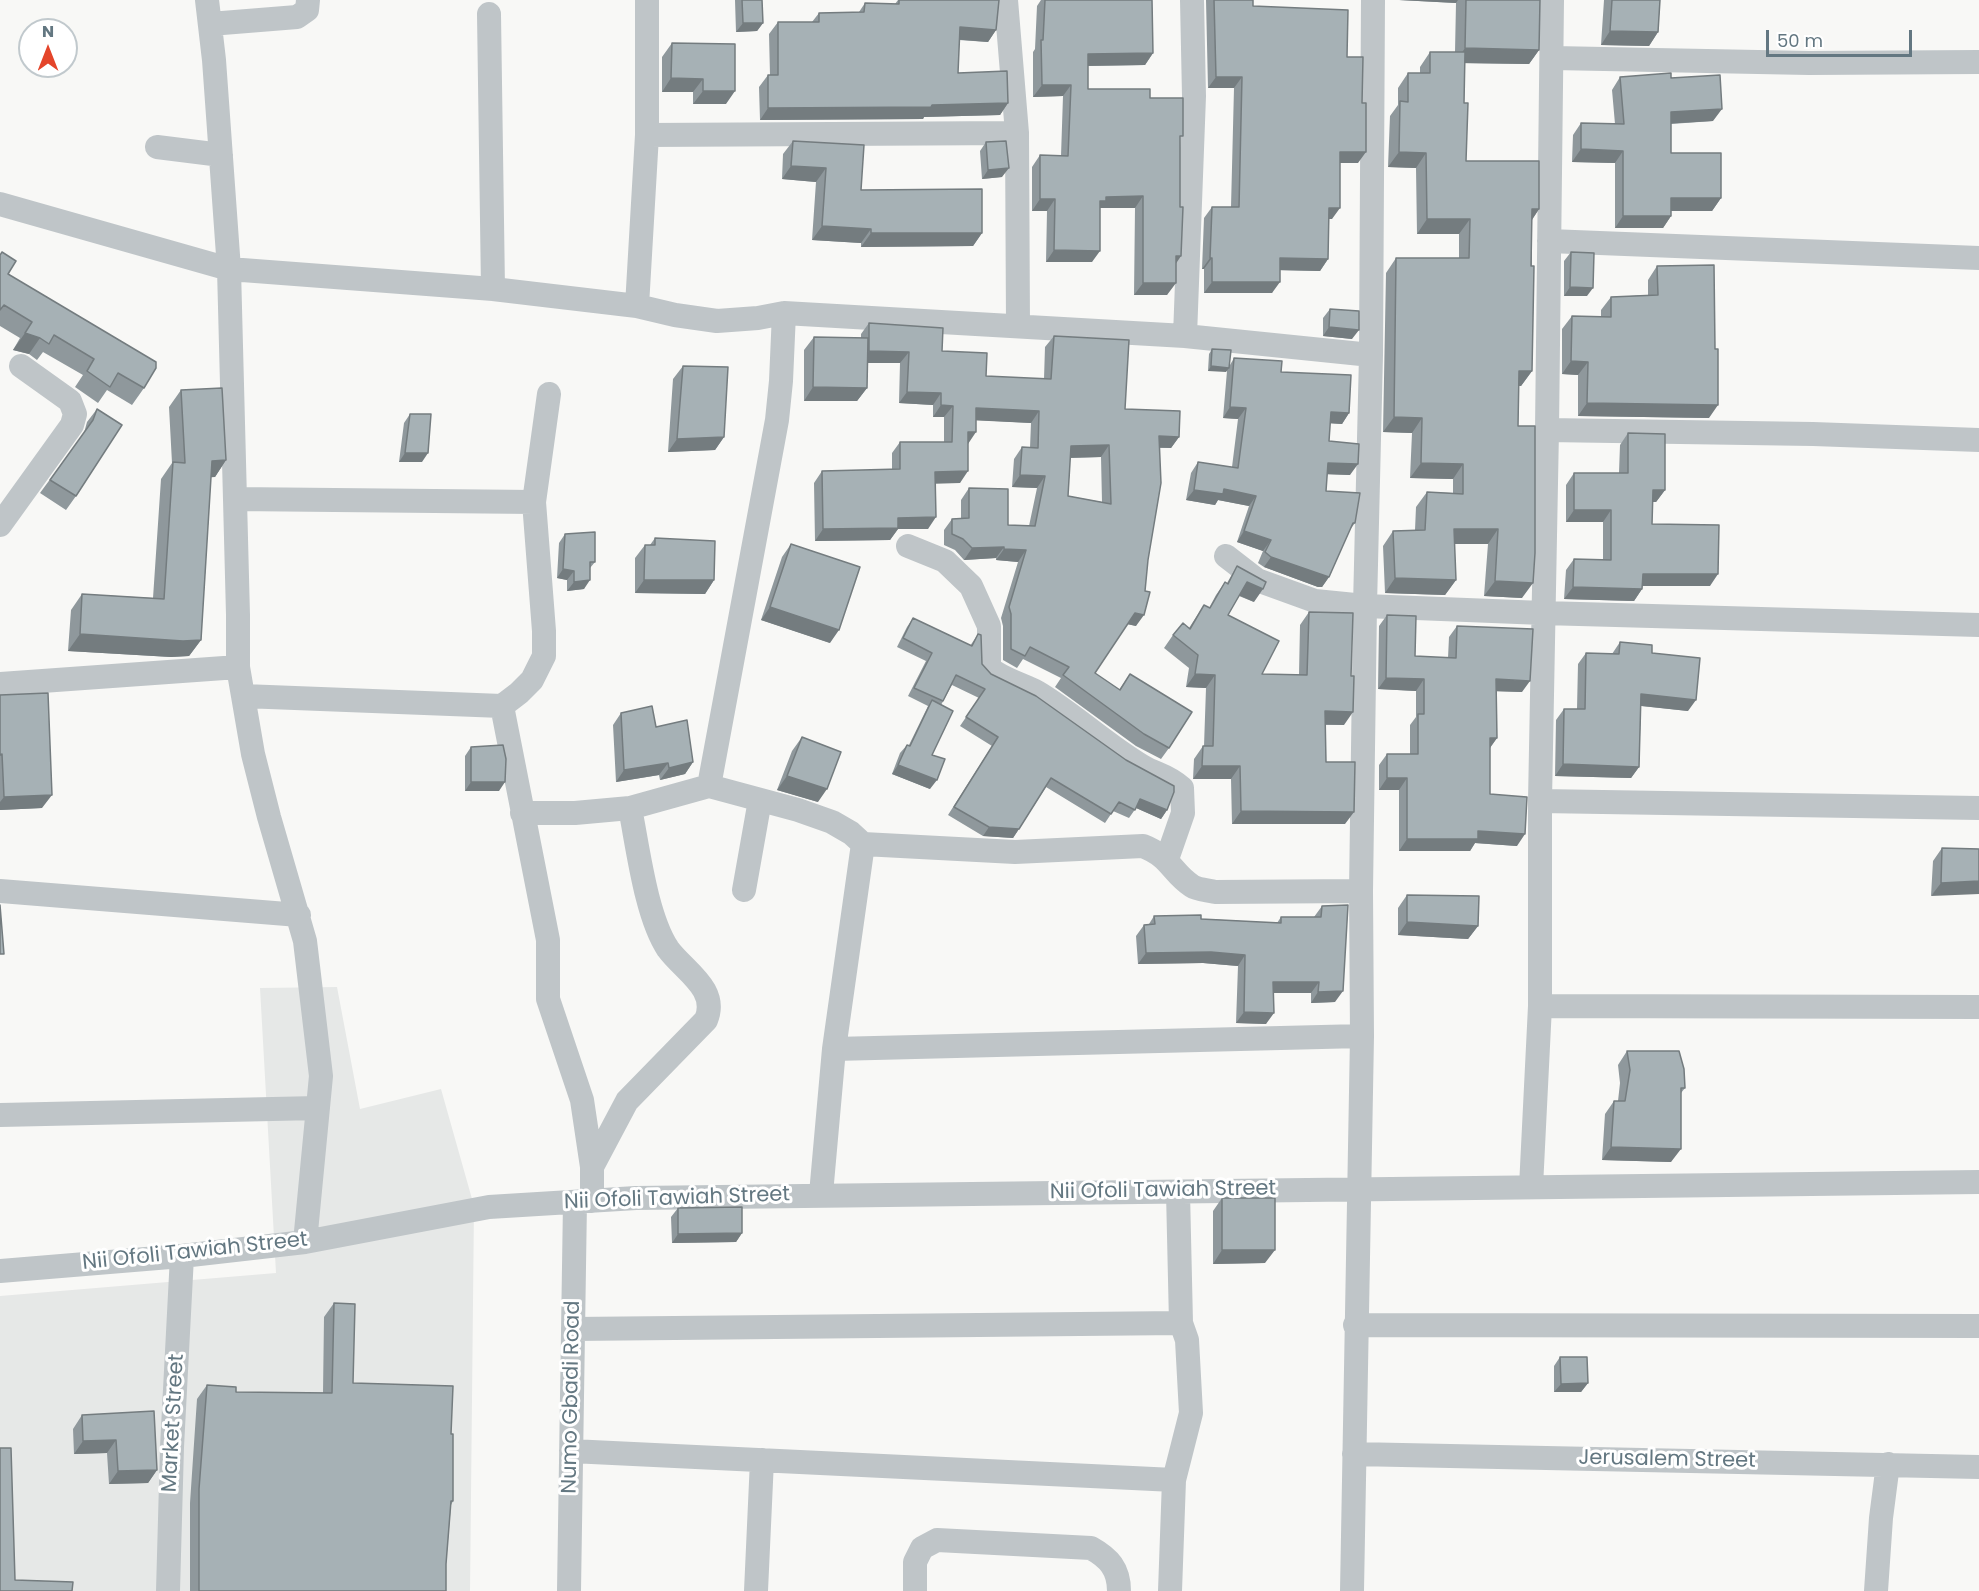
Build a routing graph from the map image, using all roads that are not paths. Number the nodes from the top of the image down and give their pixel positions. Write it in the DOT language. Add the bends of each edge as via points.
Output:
graph roads {
  1 [pos="207,0"];
  2 [pos="308,0"];
  3 [pos="647,0"];
  4 [pos="1006,0"];
  5 [pos="1192,0"];
  6 [pos="1373,0"];
  7 [pos="1552,0"];
  8 [pos="489,14"];
  9 [pos="210,24"];
  10 [pos="1553,58"];
  11 [pos="1979,62"];
  12 [pos="1017,134"];
  13 [pos="647,135"];
  14 [pos="157,147"];
  15 [pos="221,155"];
  16 [pos="0,204"];
  17 [pos="1550,241"];
  18 [pos="1979,258"];
  19 [pos="229,269"];
  20 [pos="493,289"];
  21 [pos="637,306"];
  22 [pos="784,313"];
  23 [pos="1018,325"];
  24 [pos="1185,336"];
  25 [pos="1371,355"];
  26 [pos="21,366"];
  27 [pos="549,394"];
  28 [pos="1547,430"];
  29 [pos="1979,440"];
  30 [pos="235,500"];
  31 [pos="534,502"];
  32 [pos="0,525"];
  33 [pos="908,546"];
  34 [pos="1226,556"];
  35 [pos="1365,606"];
  36 [pos="1543,613"];
  37 [pos="1979,625"];
  38 [pos="237,667"];
  39 [pos="0,684"];
  40 [pos="243,696"];
  41 [pos="502,706"];
  42 [pos="709,786"];
  43 [pos="760,800"];
  44 [pos="1540,801"];
  45 [pos="630,808"];
  46 [pos="1979,808"];
  47 [pos="522,813"];
  48 [pos="863,844"];
  49 [pos="1167,859"];
  50 [pos="744,890"];
  51 [pos="0,891"];
  52 [pos="1361,891"];
  53 [pos="299,915"];
  54 [pos="1540,1006"];
  55 [pos="1979,1007"];
  56 [pos="1362,1036"];
  57 [pos="834,1049"];
  58 [pos="318,1108"];
  59 [pos="0,1115"];
  60 [pos="592,1167"];
  61 [pos="1979,1182"];
  62 [pos="1531,1187"];
  63 [pos="1358,1188"];
  64 [pos="1178,1192"];
  65 [pos="821,1194"];
  66 [pos="584,1202"];
  67 [pos="305,1242"];
  68 [pos="182,1256"];
  69 [pos="0,1271"];
  70 [pos="1181,1323"];
  71 [pos="1355,1325"];
  72 [pos="1979,1326"];
  73 [pos="573,1329"];
  74 [pos="571,1451"];
  75 [pos="1354,1454"];
  76 [pos="762,1460"];
  77 [pos="1888,1464"];
  78 [pos="1979,1467"];
  79 [pos="1174,1480"];
  80 [pos="168,1591"];
  81 [pos="570,1591"];
  82 [pos="756,1591"];
  83 [pos="915,1591"];
  84 [pos="1119,1591"];
  85 [pos="1170,1591"];
  86 [pos="1352,1591"];
  87 [pos="1876,1591"];
  1 -- 9 [label="street"];
  2 -- 9 [label="street" via="307,10 297,17"];
  3 -- 13 [label="street"];
  4 -- 12 [label="street"];
  5 -- 24 [label="street" via="1194,96"];
  6 -- 25 [label="street"];
  7 -- 10 [label="street"];
  8 -- 20 [label="street"];
  9 -- 15 [label="street"];
  10 -- 11 [label="street"];
  10 -- 17 [label="street"];
  12 -- 13 [label="street"];
  12 -- 23 [label="street"];
  13 -- 21 [label="street"];
  14 -- 15 [label="street"];
  15 -- 19 [label="street"];
  16 -- 19 [label="street"];
  17 -- 18 [label="street"];
  17 -- 28 [label="street"];
  19 -- 20 [label="street"];
  19 -- 30 [label="street"];
  20 -- 21 [label="street"];
  21 -- 22 [label="street" via="717,321"];
  22 -- 23 [label="street"];
  22 -- 42 [label="street" via="777,420"];
  23 -- 24 [label="street"];
  24 -- 25 [label="street"];
  25 -- 35 [label="street"];
  26 -- 32 [label="street" via="70,401 75,414 72,425"];
  27 -- 31 [label="street"];
  28 -- 29 [label="street"];
  28 -- 36 [label="street"];
  30 -- 31 [label="street"];
  30 -- 38 [label="street"];
  31 -- 41 [label="street" via="544,656 532,680"];
  33 -- 49 [label="street" via="945,561 971,586 989,626 988,667 994,673 1073,714 1144,767 1170,777 1182,788 1182,813"];
  34 -- 35 [label="street" via="1257,580 1315,601"];
  35 -- 36 [label="street"];
  35 -- 52 [label="street"];
  36 -- 37 [label="street"];
  36 -- 44 [label="street"];
  38 -- 39 [label="street"];
  38 -- 40 [label="street"];
  40 -- 41 [label="street"];
  40 -- 53 [label="street" via="253,754"];
  41 -- 47 [label="street, Numo Gbadi Road"];
  42 -- 43 [label="street"];
  42 -- 45 [label="street"];
  43 -- 48 [label="street" via="832,822"];
  43 -- 50 [label="street"];
  44 -- 46 [label="street"];
  44 -- 54 [label="street"];
  45 -- 47 [label="street"];
  45 -- 60 [label="street" via="658,930 702,987 710,1000 710,1010 706,1020 627,1101"];
  47 -- 60 [label="street, Numo Gbadi Road" via="548,940 548,999 582,1100"];
  48 -- 49 [label="street" via="1015,852 1143,846"];
  48 -- 57 [label="street"];
  49 -- 52 [label="street" via="1194,888 1215,892"];
  51 -- 53 [label="street"];
  52 -- 56 [label="street"];
  53 -- 58 [label="street" via="321,1076"];
  54 -- 55 [label="street"];
  54 -- 62 [label="street"];
  56 -- 57 [label="street"];
  56 -- 63 [label="street"];
  57 -- 65 [label="street"];
  58 -- 59 [label="street"];
  58 -- 67 [label="street"];
  60 -- 66 [label="street, Numo Gbadi Road"];
  61 -- 62 [label="street, Nii Ofoli Tawiah Street"];
  62 -- 63 [label="street, Nii Ofoli Tawiah Street"];
  63 -- 64 [label="street, Nii Ofoli Tawiah Street"];
  63 -- 71 [label="street"];
  64 -- 65 [label="street, Nii Ofoli Tawiah Street"];
  64 -- 70 [label="street"];
  65 -- 66 [label="street, Nii Ofoli Tawiah Street"];
  66 -- 67 [label="street, Nii Ofoli Tawiah Street" via="489,1207"];
  66 -- 73 [label="street, Numo Gbadi Road"];
  67 -- 68 [label="street, Nii Ofoli Tawiah Street"];
  68 -- 69 [label="street, Nii Ofoli Tawiah Street"];
  68 -- 80 [label="street, Market Street"];
  70 -- 73 [label="street"];
  70 -- 79 [label="street" via="1187,1340 1191,1413"];
  71 -- 72 [label="street"];
  71 -- 75 [label="street"];
  73 -- 74 [label="street, Numo Gbadi Road"];
  74 -- 76 [label="street"];
  74 -- 81 [label="street, Numo Gbadi Road"];
  75 -- 77 [label="street, Jerusalem Street"];
  75 -- 86 [label="street"];
  76 -- 79 [label="street"];
  76 -- 82 [label="street"];
  77 -- 78 [label="street, Jerusalem Street"];
  77 -- 87 [label="street"];
  79 -- 85 [label="street"];
  83 -- 84 [label="street" via="915,1562 922,1548 937,1540 1091,1548 1107,1558 1119,1580"];
}
